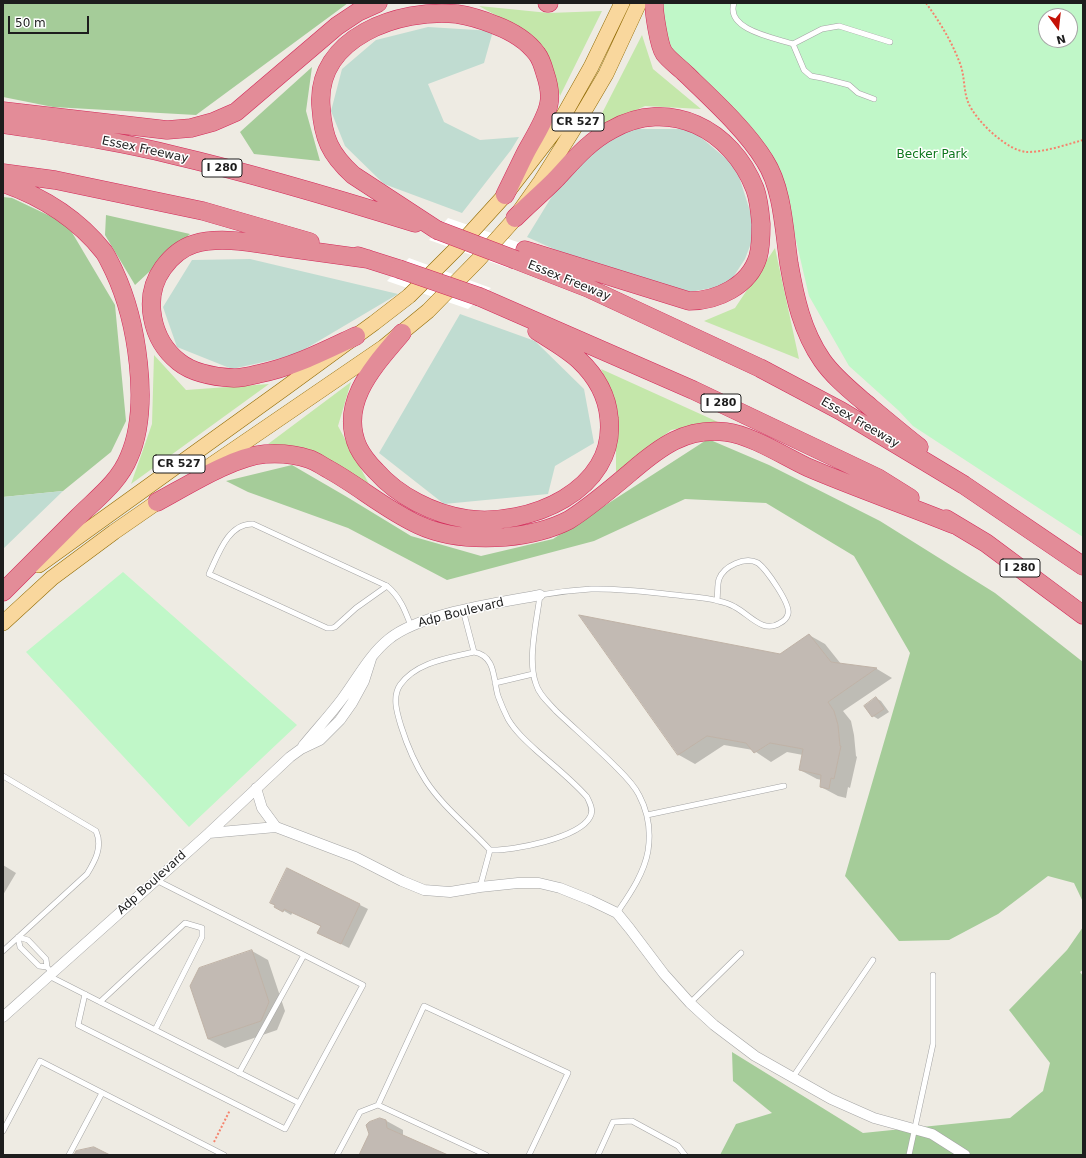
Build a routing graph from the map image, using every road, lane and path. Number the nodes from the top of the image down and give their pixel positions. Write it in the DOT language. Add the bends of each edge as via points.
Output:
graph roads {
  1 [pos="378,3"];
  2 [pos="622,3"];
  3 [pos="640,3"];
  4 [pos="654,3"];
  5 [pos="734,3"];
  6 [pos="926,3"];
  7 [pos="890,42"];
  8 [pos="793,44"];
  9 [pos="874,99"];
  10 [pos="3,111"];
  11 [pos="3,124"];
  12 [pos="1083,140"];
  13 [pos="3,173"];
  14 [pos="3,183"];
  15 [pos="505,196"];
  16 [pos="515,218"];
  17 [pos="437,230"];
  18 [pos="521,255"];
  19 [pos="368,259"];
  20 [pos="480,297"];
  21 [pos="402,333"];
  22 [pos="356,336"];
  23 [pos="964,485"];
  24 [pos="157,502"];
  25 [pos="955,525"];
  26 [pos="1083,566"];
  27 [pos="387,586"];
  28 [pos="3,593"];
  29 [pos="540,595"];
  30 [pos="717,600"];
  31 [pos="464,610"];
  32 [pos="1083,614"];
  33 [pos="3,623"];
  34 [pos="411,626"];
  35 [pos="474,652"];
  36 [pos="371,659"];
  37 [pos="534,674"];
  38 [pos="495,683"];
  39 [pos="301,749"];
  40 [pos="3,776"];
  41 [pos="784,786"];
  42 [pos="256,788"];
  43 [pos="647,815"];
  44 [pos="276,827"];
  45 [pos="209,833"];
  46 [pos="490,850"];
  47 [pos="156,880"];
  48 [pos="480,887"];
  49 [pos="617,913"];
  50 [pos="18,938"];
  51 [pos="3,951"];
  52 [pos="741,953"];
  53 [pos="304,955"];
  54 [pos="873,960"];
  55 [pos="49,972"];
  56 [pos="933,975"];
  57 [pos="85,994"];
  58 [pos="100,1002"];
  59 [pos="690,1003"];
  60 [pos="3,1017"];
  61 [pos="155,1030"];
  62 [pos="239,1073"];
  63 [pos="793,1077"];
  64 [pos="102,1093"];
  65 [pos="233,1103"];
  66 [pos="299,1103"];
  67 [pos="378,1104"];
  68 [pos="914,1129"];
  69 [pos="3,1131"];
  70 [pos="211,1148"];
  71 [pos="69,1155"];
  72 [pos="224,1155"];
  73 [pos="337,1155"];
  74 [pos="486,1155"];
  75 [pos="529,1155"];
  76 [pos="598,1155"];
  77 [pos="685,1155"];
  78 [pos="909,1155"];
  79 [pos="964,1155"];
  1 -- 10 [label="highway" via="337,26 236,112 213,122 191,128 167,130"];
  2 -- 15 [label="main road, CR 527" via="591,67 556,129"];
  3 -- 16 [label="main road, CR 527" via="606,74 574,130"];
  4 -- 23 [label="highway" via="663,52 739,128 766,162 775,182 779,200 800,315 822,361 856,395"];
  5 -- 8 [label="lane" via="734,17 742,26"];
  6 -- 12 [label="path" via="944,29 960,62 969,104 996,136 1008,146 1026,152 1051,149"];
  7 -- 8 [label="lane" via="839,26 822,29"];
  8 -- 9 [label="lane" via="804,70 811,76 849,85 858,93"];
  11 -- 17 [label="highway, Essex Freeway / I 280" via="172,154 278,182"];
  13 -- 19 [label="highway, I 280" via="55,180 203,211"];
  14 -- 28 [label="highway" via="41,198 66,215 105,253 125,300 140,380 136,438 129,458 115,482"];
  15 -- 17 [label="highway" via="549,102 549,83 537,54 518,35 480,19 458,14 414,16 376,26 345,46 334,57 325,76 320,99 325,135 333,154 343,166"];
  15 -- 22 [label="main road, CR 527" via="408,296"];
  16 -- 18 [label="highway" via="582,151 611,129 640,119 664,116 694,122 723,142 744,168 755,188 759,203 761,238 754,268 736,287 714,298 689,301"];
  16 -- 21 [label="main road, CR 527" via="428,311"];
  17 -- 18 [label="highway, Essex Freeway / I 280, bridge"];
  18 -- 23 [label="highway, Essex Freeway / I 280" via="760,368 841,411"];
  19 -- 20 [label="highway, I 280, bridge"];
  19 -- 22 [label="highway" via="246,242 194,244 176,253 160,272 151,300 152,318 159,339 166,349 187,367 209,375 236,378 278,370"];
  20 -- 21 [label="highway" via="579,360 595,379 608,406 608,445 592,476 578,490 538,512 489,520 444,514 421,505 401,492 384,480 368,463 358,447 352,427 353,407 358,392 374,367"];
  20 -- 25 [label="highway, I 280" via="693,390 878,478"];
  21 -- 24 [label="main road, CR 527"];
  22 -- 28 [label="main road, CR 527" via="53,554"];
  23 -- 26 [label="highway, Essex Freeway / I 280"];
  24 -- 25 [label="highway" via="240,460 264,454 288,454 316,462 387,507 436,532 479,538 508,537 547,529 567,521 669,442 696,433 727,432"];
  24 -- 33 [label="main road, CR 527" via="52,578"];
  25 -- 32 [label="highway, I 280" via="986,543"];
  27 -- 27 [label="lane" via="253,524 242,525 228,536 209,574 327,628 336,626"];
  27 -- 34 [label="lane" via="400,600"];
  29 -- 30 [label="lane" via="585,590 621,590"];
  29 -- 31 [label="street, Adp Boulevard"];
  29 -- 37 [label="lane" via="532,660"];
  30 -- 30 [label="lane" via="719,579 723,573 736,563 757,563 782,596 788,615 776,625 766,627 736,607"];
  31 -- 34 [label="street, Adp Boulevard"];
  31 -- 35 [label="lane"];
  34 -- 36 [label="street, Adp Boulevard" via="389,638"];
  35 -- 38 [label="lane" via="486,656 492,666"];
  35 -- 46 [label="lane" via="443,659 419,669 400,685 395,702 407,742 426,782"];
  36 -- 39 [label="street, Adp Boulevard" via="358,667 303,736"];
  36 -- 39 [label="street, Adp Boulevard" via="361,686 340,720 320,740"];
  37 -- 38 [label="lane"];
  37 -- 43 [label="lane" via="536,685 545,699 627,778 639,795"];
  38 -- 46 [label="lane" via="502,707 510,721 523,738 583,793 590,803 592,812 585,823 563,835 516,848"];
  39 -- 42 [label="street, Adp Boulevard"];
  40 -- 50 [label="lane" via="96,831 98,837 99,848 87,874"];
  41 -- 43 [label="lane"];
  42 -- 44 [label="street" via="262,808"];
  42 -- 45 [label="street, Adp Boulevard"];
  43 -- 49 [label="lane" via="648,852 642,870"];
  44 -- 45 [label="street"];
  44 -- 48 [label="street" via="355,857 424,890 450,892"];
  45 -- 47 [label="street, Adp Boulevard"];
  46 -- 48 [label="lane"];
  47 -- 53 [label="lane"];
  47 -- 55 [label="street, Adp Boulevard"];
  48 -- 49 [label="street" via="539,883 560,888"];
  49 -- 59 [label="street"];
  50 -- 51 [label="lane"];
  50 -- 55 [label="lane" via="20,946 38,966"];
  50 -- 55 [label="lane" via="28,940 46,959"];
  52 -- 59 [label="lane"];
  53 -- 62 [label="lane"];
  53 -- 66 [label="lane" via="363,985"];
  54 -- 63 [label="lane"];
  55 -- 57 [label="lane"];
  55 -- 60 [label="street, Adp Boulevard"];
  56 -- 68 [label="lane" via="933,1044"];
  57 -- 58 [label="lane"];
  57 -- 65 [label="lane" via="78,1025"];
  58 -- 61 [label="lane"];
  58 -- 61 [label="lane" via="185,924 202,928 202,937"];
  59 -- 63 [label="street" via="755,1056"];
  61 -- 62 [label="lane"];
  62 -- 66 [label="lane"];
  63 -- 68 [label="street" via="832,1099 874,1118"];
  64 -- 69 [label="lane" via="40,1061"];
  64 -- 70 [label="lane"];
  64 -- 71 [label="lane"];
  65 -- 66 [label="lane" via="285,1129"];
  65 -- 70 [label="path"];
  67 -- 73 [label="lane" via="360,1112"];
  67 -- 74 [label="lane"];
  67 -- 75 [label="lane" via="424,1006 568,1073"];
  68 -- 78 [label="lane"];
  68 -- 79 [label="street" via="932,1134"];
  70 -- 72 [label="lane"];
  76 -- 77 [label="lane" via="613,1122 632,1121 678,1146"];
}
